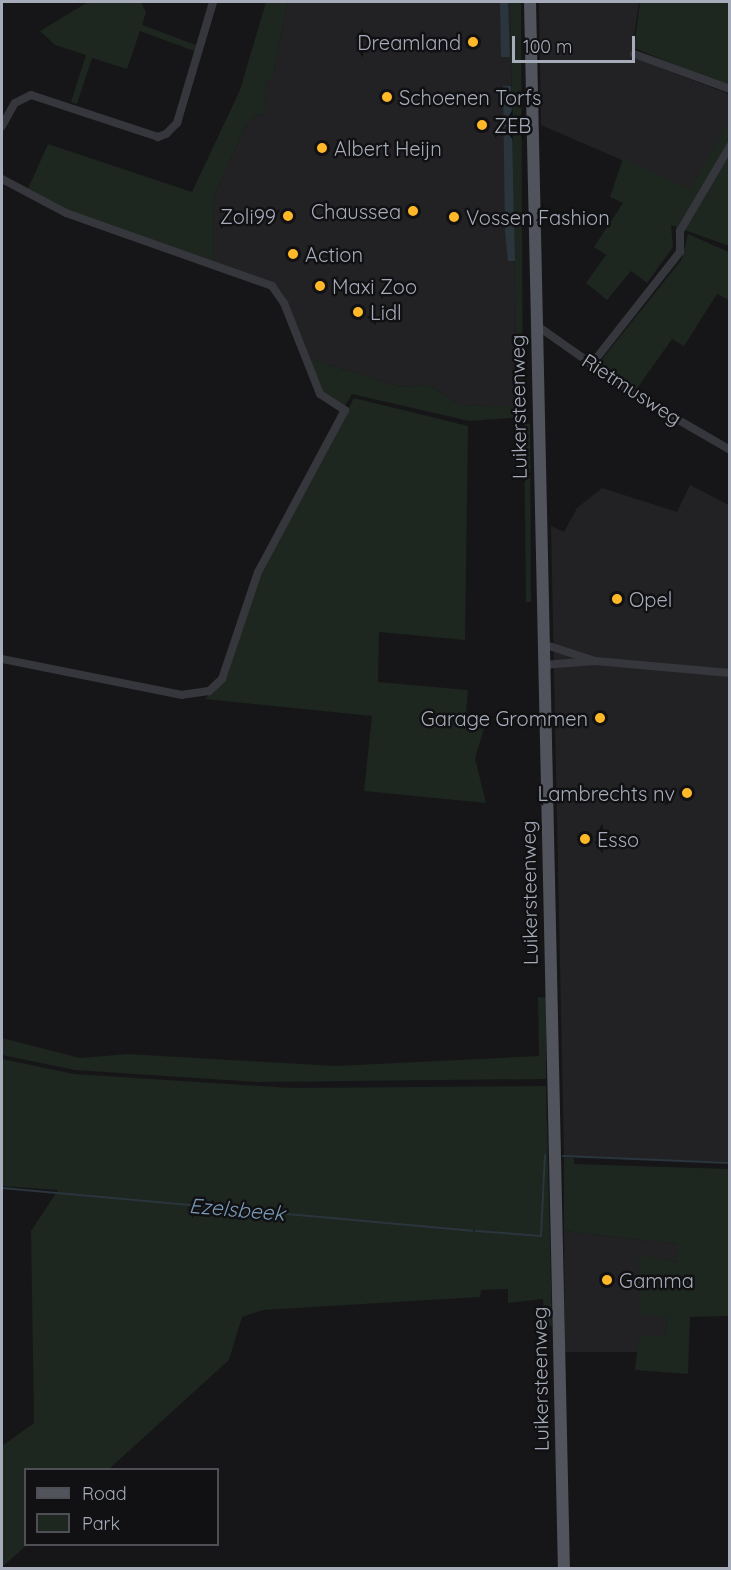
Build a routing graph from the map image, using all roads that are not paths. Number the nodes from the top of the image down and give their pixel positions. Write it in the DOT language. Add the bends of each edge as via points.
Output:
graph roads {
  1 [pos="213,2"];
  2 [pos="530,2"];
  3 [pos="634,54"];
  4 [pos="729,89"];
  5 [pos="2,126"];
  6 [pos="729,146"];
  7 [pos="2,179"];
  8 [pos="536,325"];
  9 [pos="591,365"];
  10 [pos="729,450"];
  11 [pos="543,644"];
  12 [pos="2,659"];
  13 [pos="595,661"];
  14 [pos="544,665"];
  15 [pos="729,673"];
  16 [pos="564,1569"];
  1 -- 5 [label="street" via="177,123 166,135 158,137 31,95 15,103"];
  2 -- 8 [label="main road, Luikersteenweg"];
  3 -- 4 [label="street"];
  6 -- 9 [label="street" via="680,231 680,252"];
  7 -- 12 [label="street" via="66,213 272,286 284,303 320,394 345,410 249,591 222,679 209,691 182,695"];
  8 -- 9 [label="street, Rietmusweg"];
  8 -- 11 [label="main road, Luikersteenweg"];
  9 -- 10 [label="street, Rietmusweg"];
  11 -- 13 [label="street"];
  11 -- 14 [label="main road, Luikersteenweg"];
  13 -- 14 [label="street"];
  13 -- 15 [label="street"];
  14 -- 16 [label="main road, Luikersteenweg"];
}
